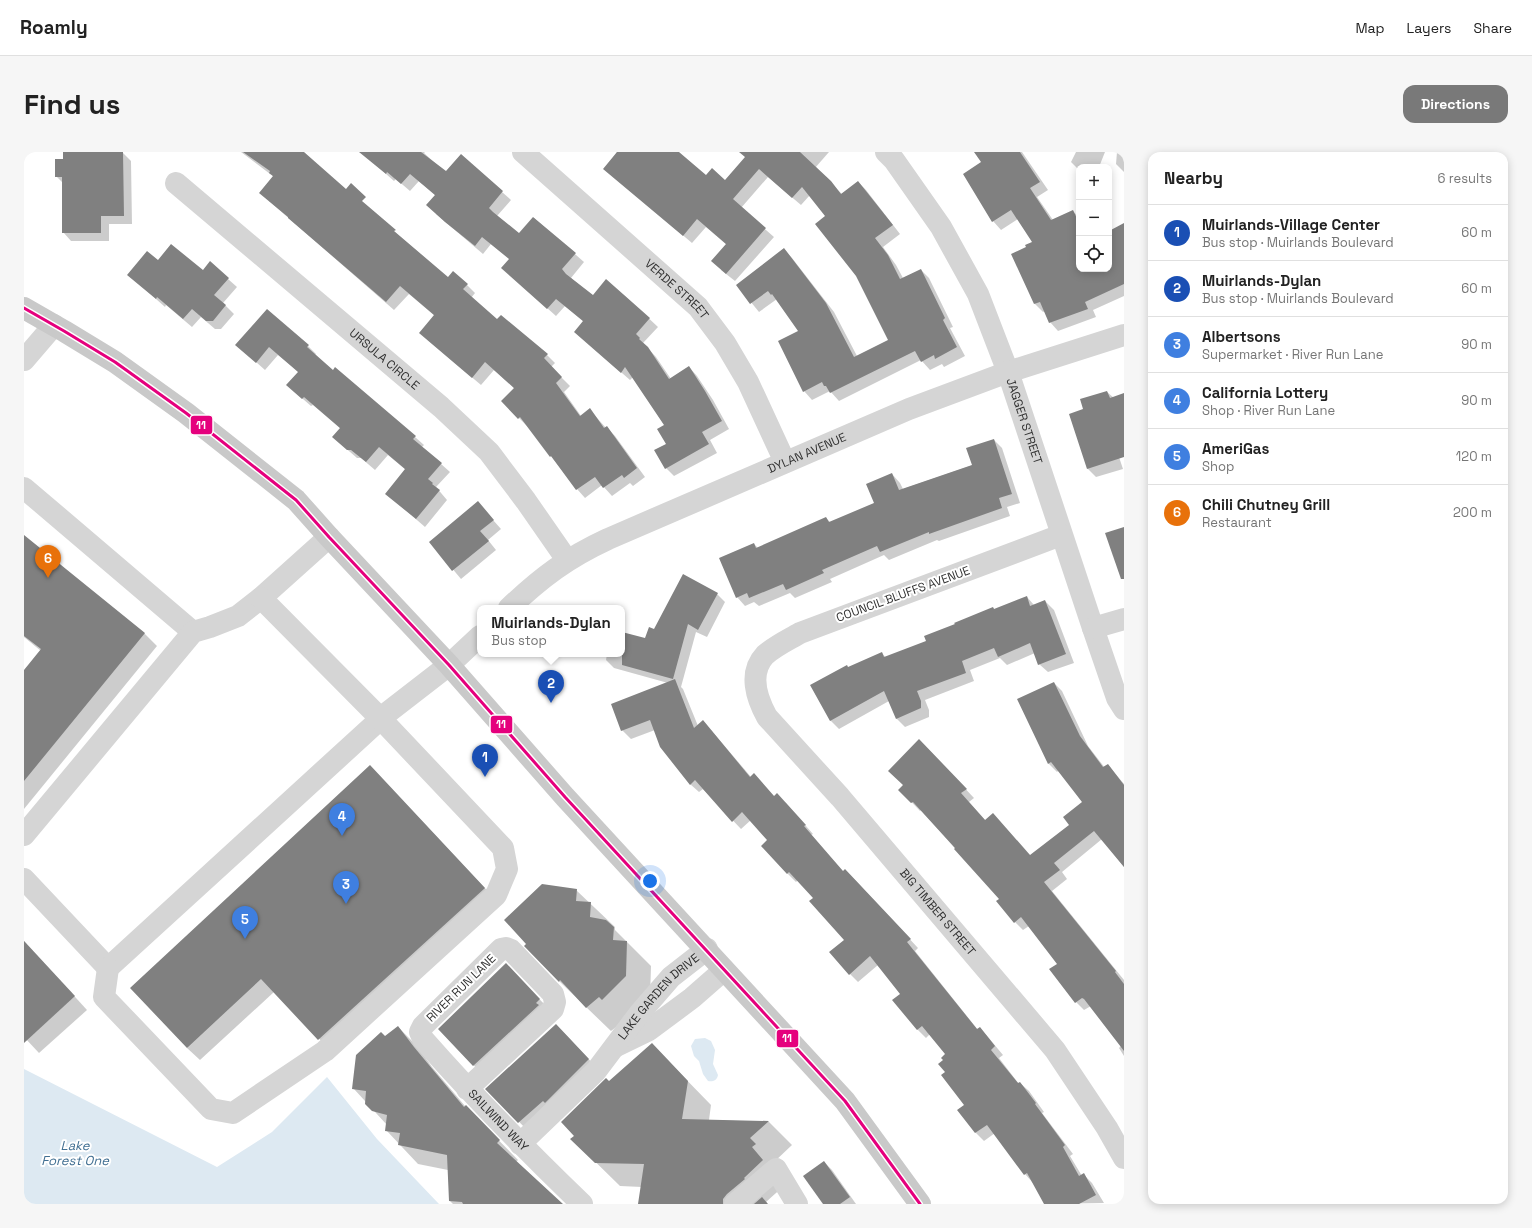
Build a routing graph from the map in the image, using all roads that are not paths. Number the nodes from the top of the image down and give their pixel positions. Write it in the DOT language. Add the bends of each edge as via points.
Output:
graph roads {
  1 [pos="523,152"];
  2 [pos="886,152"];
  3 [pos="176,183"];
  4 [pos="24,308"];
  5 [pos="54,325"];
  6 [pos="1124,335"];
  7 [pos="24,360"];
  8 [pos="1008,372"];
  9 [pos="785,462"];
  10 [pos="24,488"];
  11 [pos="1062,535"];
  12 [pos="329,537"];
  13 [pos="567,560"];
  14 [pos="261,598"];
  15 [pos="512,605"];
  16 [pos="1124,619"];
  17 [pos="1092,628"];
  18 [pos="194,632"];
  19 [pos="477,639"];
  20 [pos="449,665"];
  21 [pos="757,670"];
  22 [pos="1124,709"];
  23 [pos="380,719"];
  24 [pos="24,835"];
  25 [pos="24,879"];
  26 [pos="707,949"];
  27 [pos="108,968"];
  28 [pos="724,970"];
  29 [pos="420,1032"];
  30 [pos="614,1048"];
  31 [pos="467,1089"];
  32 [pos="520,1144"];
  33 [pos="1124,1158"];
  34 [pos="582,1204"];
  35 [pos="735,1204"];
  36 [pos="797,1204"];
  37 [pos="920,1204"];
  1 -- 9 [label="street, VERDE STREET" via="698,307 725,343 748,382"];
  2 -- 8 [label="street, JAGGER STREET" via="941,227 978,294"];
  3 -- 13 [label="street, URSULA CIRCLE" via="441,407 489,452"];
  4 -- 5 [label="main road"];
  5 -- 7 [label="street"];
  5 -- 12 [label="main road" via="115,362 186,413 296,500"];
  6 -- 8 [label="street, DYLAN AVENUE"];
  8 -- 9 [label="street, DYLAN AVENUE" via="909,409"];
  8 -- 11 [label="street, JAGGER STREET"];
  9 -- 13 [label="street, DYLAN AVENUE" via="608,539"];
  10 -- 18 [label="street"];
  11 -- 17 [label="street, JAGGER STREET"];
  11 -- 21 [label="street, COUNCIL BLUFFS AVENUE" via="800,633 764,656"];
  12 -- 14 [label="street"];
  12 -- 20 [label="main road"];
  13 -- 15 [label="street, DYLAN AVENUE"];
  14 -- 18 [label="street" via="238,616"];
  14 -- 23 [label="street"];
  16 -- 17 [label="street"];
  17 -- 22 [label="street, JAGGER STREET" via="1117,698"];
  18 -- 24 [label="street"];
  19 -- 20 [label="street"];
  20 -- 23 [label="street"];
  20 -- 26 [label="main road" via="565,797"];
  21 -- 33 [label="street, BIG TIMBER STREET" via="755,686 759,703 767,717 840,797 1055,1050"];
  23 -- 27 [label="street"];
  23 -- 27 [label="street" via="503,848 507,869 496,895 326,1051 233,1113 211,1108 104,997"];
  25 -- 27 [label="street"];
  26 -- 28 [label="main road"];
  26 -- 30 [label="street, LAKE GARDEN DRIVE" via="671,977"];
  28 -- 30 [label="street, LAKE GARDEN DRIVE" via="649,1030"];
  28 -- 37 [label="main road" via="845,1101"];
  29 -- 31 [label="street, SAILWIND WAY" via="423,1039"];
  29 -- 31 [label="street, RIVER RUN LANE" via="423,1026 501,949 511,950 553,994 553,1008"];
  30 -- 32 [label="street, LAKE GARDEN DRIVE" via="596,1071"];
  31 -- 32 [label="street, SAILWIND WAY"];
  32 -- 34 [label="street, SAILWIND WAY"];
  35 -- 36 [label="street" via="776,1169"];
}
